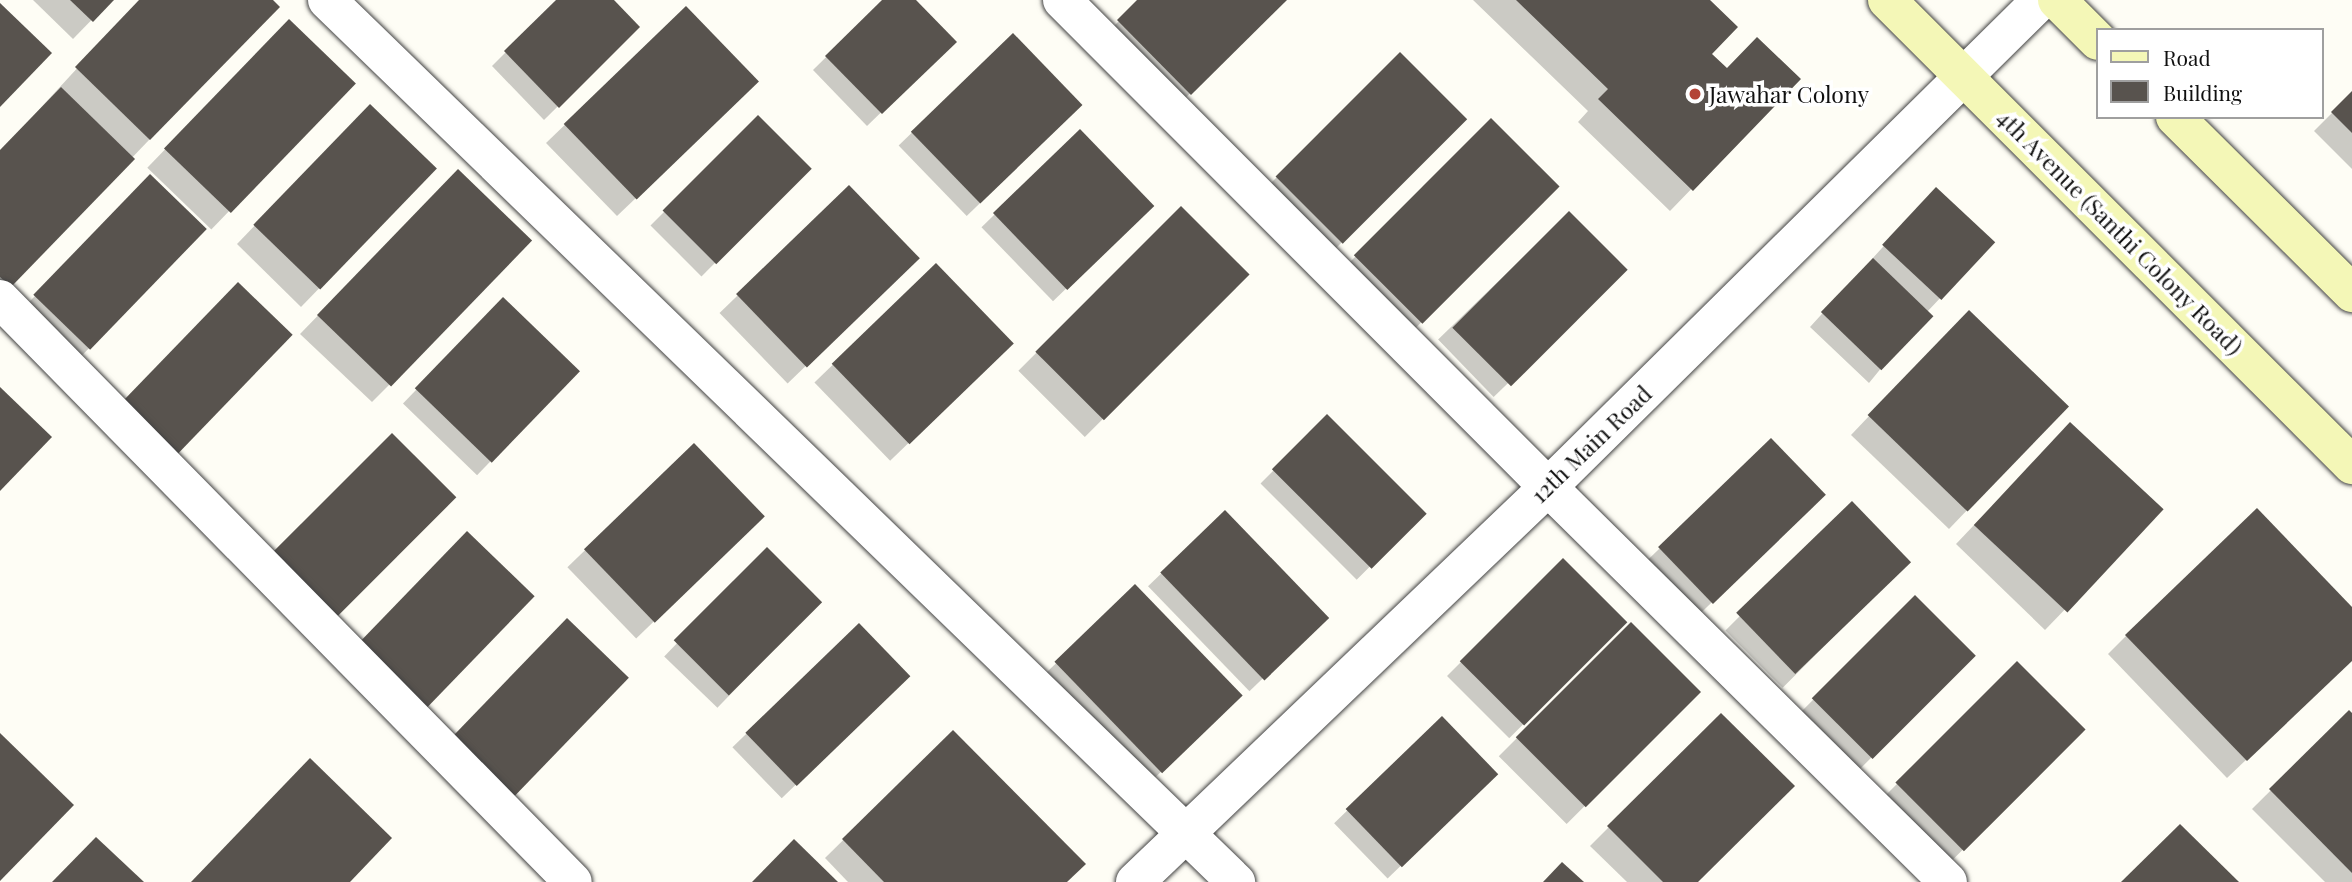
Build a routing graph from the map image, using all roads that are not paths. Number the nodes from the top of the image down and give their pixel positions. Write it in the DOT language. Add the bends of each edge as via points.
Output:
graph roads {
  1 [pos="327,0"];
  2 [pos="1062,0"];
  3 [pos="1887,0"];
  4 [pos="2041,0"];
  5 [pos="2057,0"];
  6 [pos="2096,39"];
  7 [pos="1964,76"];
  8 [pos="2177,119"];
  9 [pos="2352,293"];
  10 [pos="4,310"];
  11 [pos="2352,465"];
  12 [pos="1548,487"];
  13 [pos="1185,833"];
  14 [pos="573,882"];
  15 [pos="1135,882"];
  16 [pos="1236,882"];
  17 [pos="1948,882"];
  1 -- 13 [label="street"];
  2 -- 12 [label="street"];
  3 -- 7 [label="street, 4th Avenue (Santhi Colony Road)"];
  4 -- 7 [label="street, 12th Main Road"];
  5 -- 6 [label="street"];
  7 -- 11 [label="street, 4th Avenue (Santhi Colony Road)"];
  7 -- 12 [label="street, 12th Main Road"];
  8 -- 9 [label="street"];
  10 -- 14 [label="street"];
  12 -- 13 [label="street, 12th Main Road"];
  12 -- 17 [label="street"];
  13 -- 15 [label="street, 12th Main Road"];
  13 -- 16 [label="street"];
}
